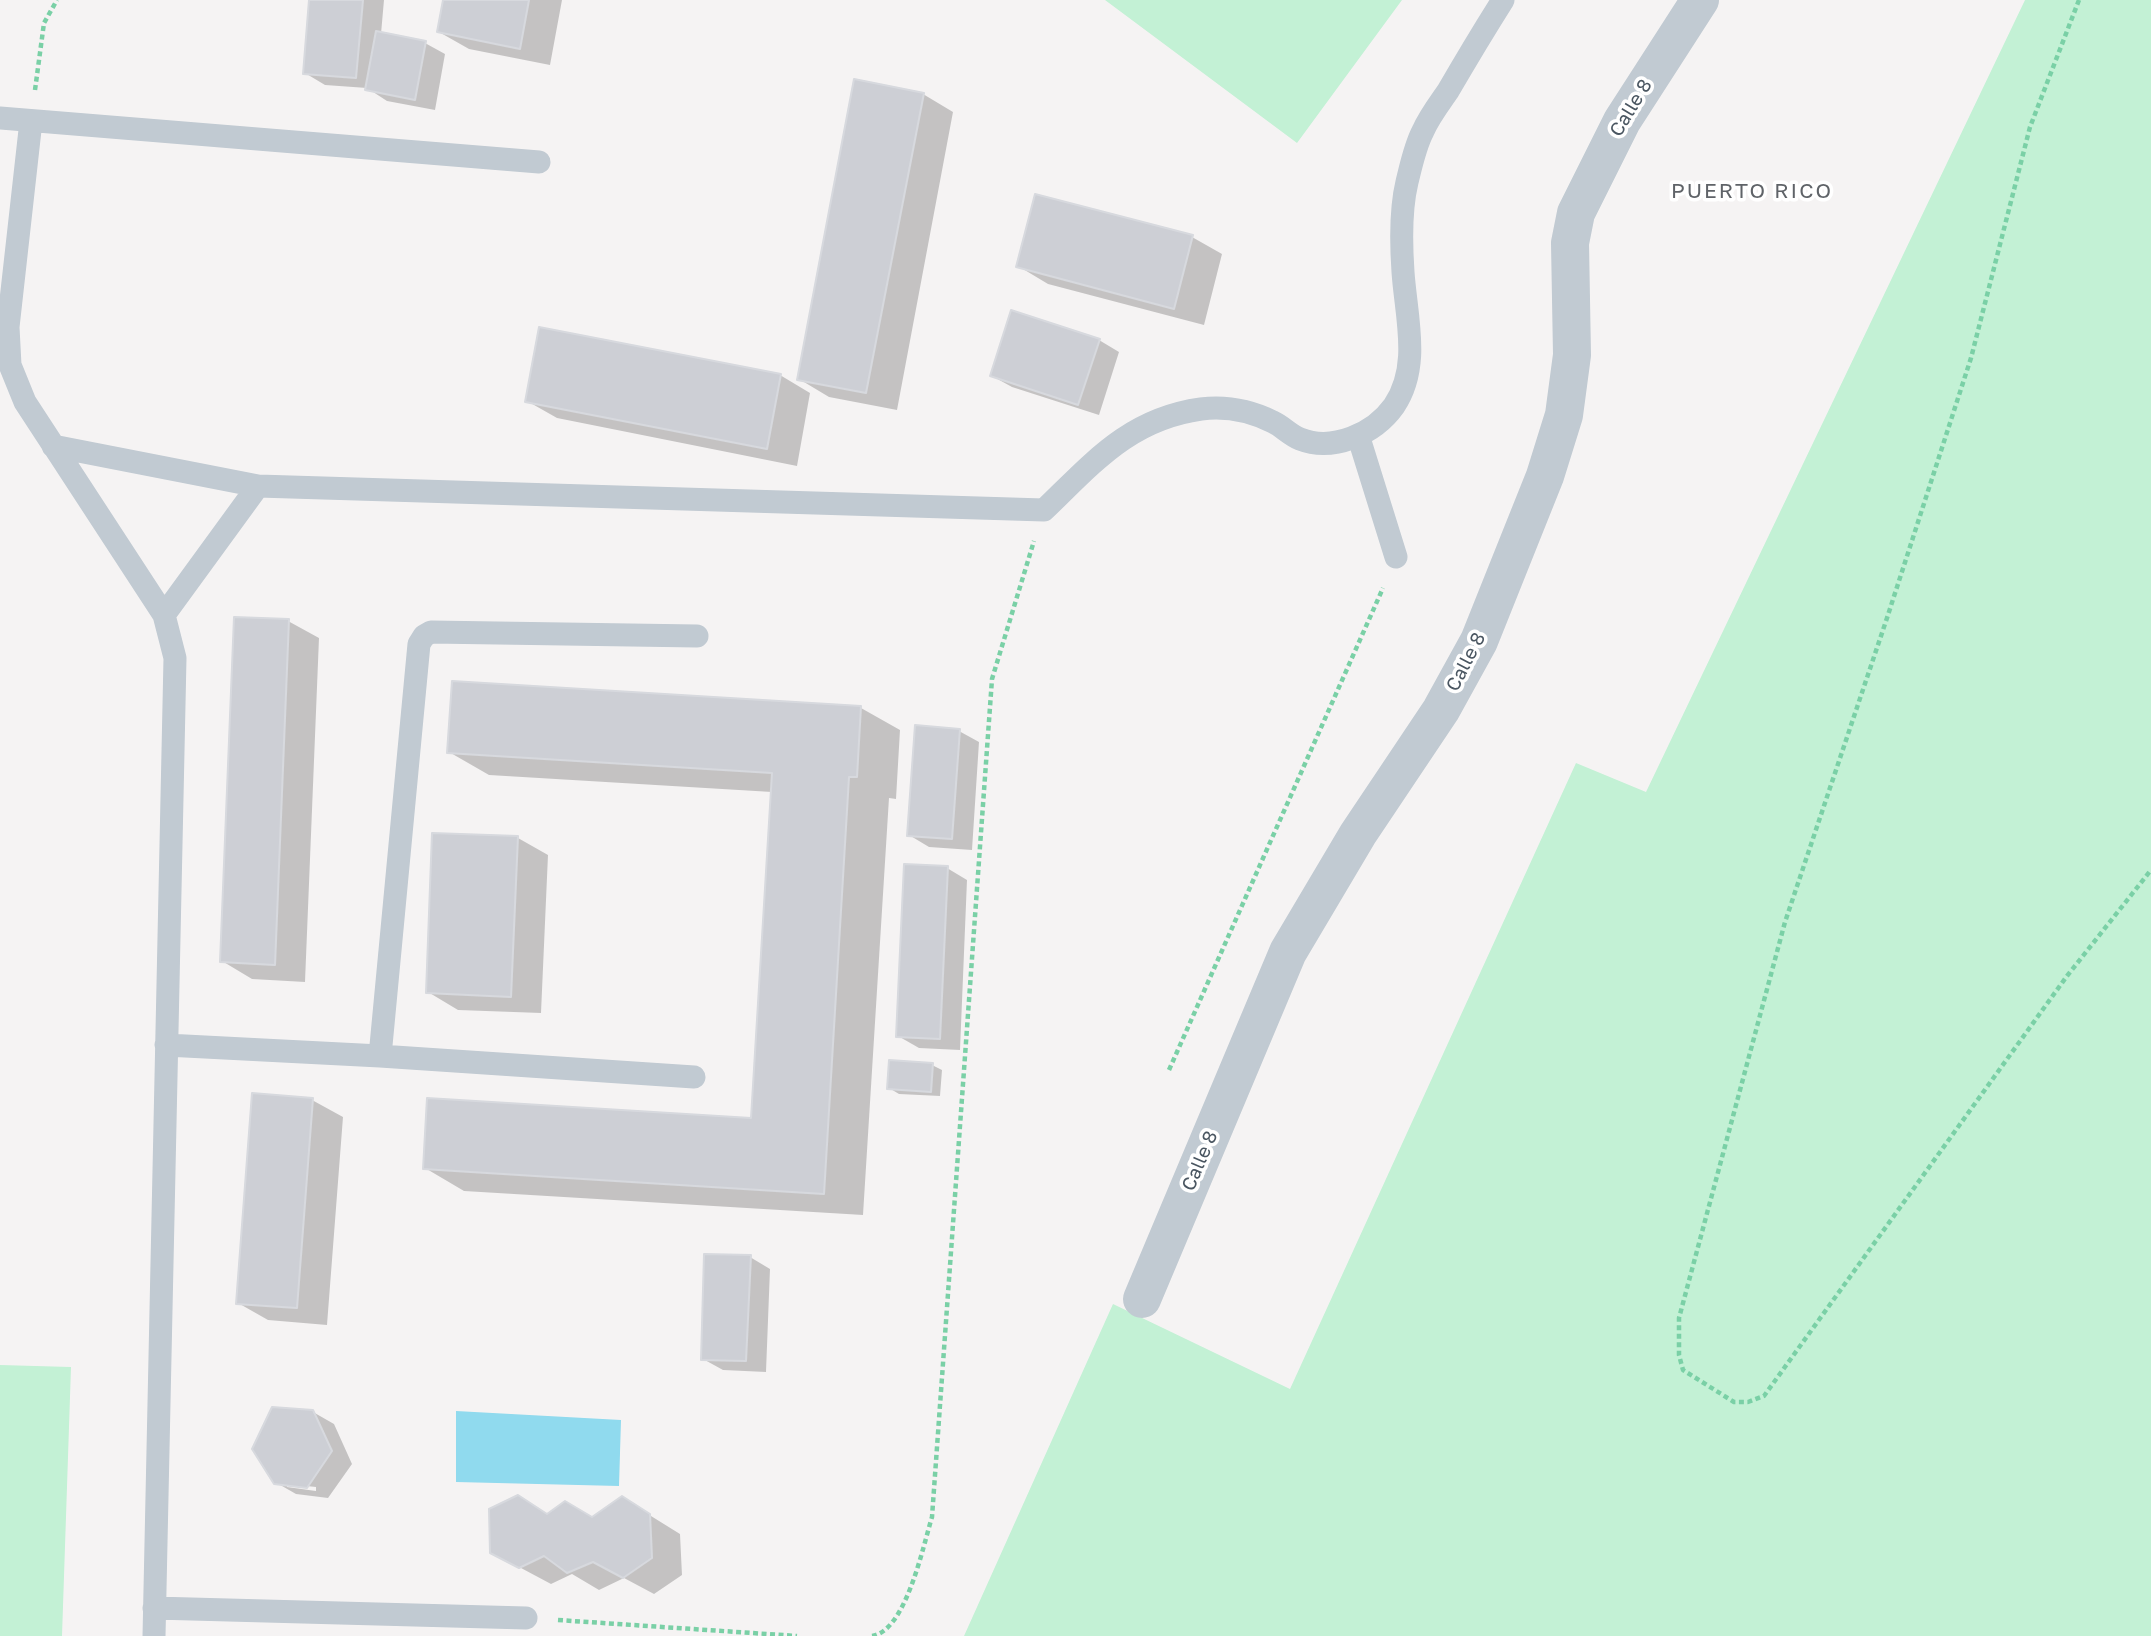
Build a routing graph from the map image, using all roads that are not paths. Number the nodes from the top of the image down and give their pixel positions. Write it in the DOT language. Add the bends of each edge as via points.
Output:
graph roads {
  1 [pos="1503,0"];
  2 [pos="1700,0"];
  3 [pos="0,118"];
  4 [pos="31,121"];
  5 [pos="539,162"];
  6 [pos="7,256"];
  7 [pos="1358,435"];
  8 [pos="53,446"];
  9 [pos="258,486"];
  10 [pos="1396,557"];
  11 [pos="164,615"];
  12 [pos="696,636"];
  13 [pos="166,1045"];
  14 [pos="380,1056"];
  15 [pos="694,1077"];
  16 [pos="1142,1299"];
  17 [pos="154,1608"];
  18 [pos="526,1618"];
  19 [pos="153,1636"];
  1 -- 7 [label="lane" via="1422,133 1406,184 1402,227 1411,360 1406,383 1393,407"];
  2 -- 16 [label="street, Calle 8" via="1622,121 1576,212 1570,243 1572,355 1564,415 1545,476 1479,641 1441,710 1358,834 1288,953"];
  3 -- 4 [label="lane"];
  4 -- 5 [label="lane"];
  4 -- 6 [label="lane"];
  6 -- 8 [label="lane" via="10,365 25,402"];
  7 -- 9 [label="lane" via="1321,443 1300,439 1272,421 1234,409 1183,412 1149,423 1108,448 1044,510"];
  7 -- 10 [label="lane"];
  8 -- 9 [label="lane"];
  8 -- 11 [label="lane"];
  9 -- 11 [label="lane"];
  11 -- 13 [label="lane" via="175,658"];
  12 -- 14 [label="lane" via="431,632 424,636 419,644"];
  13 -- 14 [label="lane"];
  13 -- 17 [label="lane"];
  14 -- 15 [label="lane"];
  17 -- 18 [label="lane"];
  17 -- 19 [label="lane"];
}
